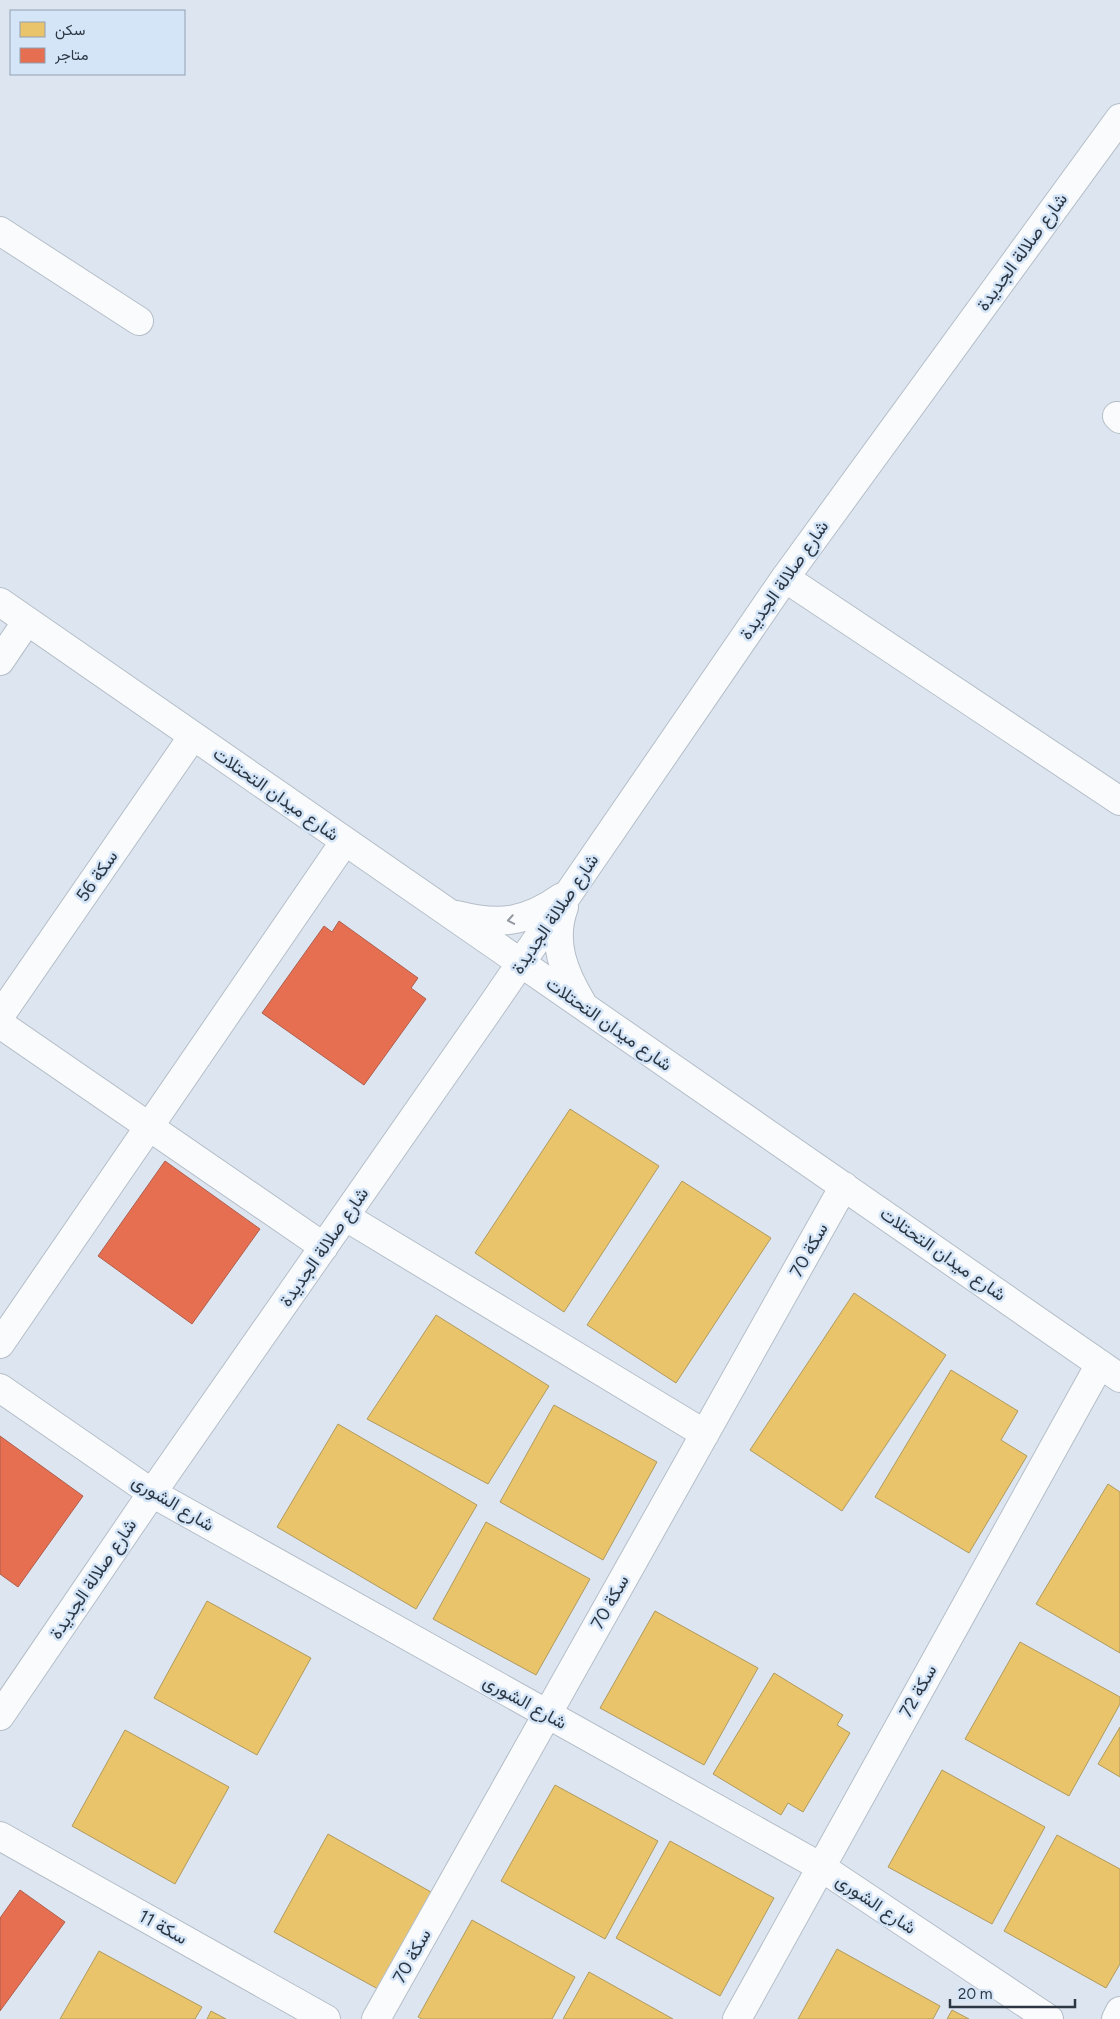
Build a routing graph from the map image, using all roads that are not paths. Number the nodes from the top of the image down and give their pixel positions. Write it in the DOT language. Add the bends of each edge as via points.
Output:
graph roads {
  1 [pos="1120,118"];
  2 [pos="0,231"];
  3 [pos="139,321"];
  4 [pos="785,578"];
  5 [pos="0,602"];
  6 [pos="27,621"];
  7 [pos="0,661"];
  8 [pos="193,736"];
  9 [pos="1120,801"];
  10 [pos="344,841"];
  11 [pos="570,891"];
  12 [pos="450,914"];
  13 [pos="521,963"];
  14 [pos="586,1008"];
  15 [pos="0,1016"];
  16 [pos="0,1024"];
  17 [pos="149,1127"];
  18 [pos="844,1186"];
  19 [pos="346,1217"];
  20 [pos="324,1247"];
  21 [pos="0,1344"];
  22 [pos="1110,1371"];
  23 [pos="0,1388"];
  24 [pos="704,1434"];
  25 [pos="152,1493"];
  26 [pos="547,1714"];
  27 [pos="0,1716"];
  28 [pos="0,1836"];
  29 [pos="821,1867"];
  30 [pos="1120,2011"];
  31 [pos="326,2019"];
  32 [pos="376,2019"];
  33 [pos="736,2019"];
  34 [pos="1049,2019"];
  35 [pos="1116,2019"];
  1 -- 4 [label="street, شارع صلالة الجديدة"];
  2 -- 3 [label="street"];
  4 -- 9 [label="street"];
  4 -- 11 [label="street, شارع صلالة الجديدة"];
  5 -- 6 [label="street, شارع ميدان التحتلات"];
  6 -- 7 [label="street"];
  6 -- 8 [label="street, شارع ميدان التحتلات"];
  8 -- 10 [label="street, شارع ميدان التحتلات"];
  8 -- 15 [label="street, سكة 56"];
  10 -- 12 [label="street, شارع ميدان التحتلات"];
  10 -- 17 [label="street"];
  11 -- 12 [label="street, one-way" via="538,913 506,922"];
  11 -- 13 [label="street, شارع صلالة الجديدة"];
  11 -- 14 [label="street" via="560,918 559,948 568,977"];
  12 -- 13 [label="street, شارع ميدان التحتلات"];
  13 -- 14 [label="street, شارع ميدان التحتلات"];
  13 -- 19 [label="street, شارع صلالة الجديدة"];
  14 -- 18 [label="street, شارع ميدان التحتلات"];
  16 -- 17 [label="street"];
  17 -- 20 [label="street"];
  17 -- 21 [label="street"];
  18 -- 22 [label="street, شارع ميدان التحتلات"];
  18 -- 24 [label="street, سكة 70"];
  19 -- 20 [label="street, شارع صلالة الجديدة"];
  19 -- 24 [label="street"];
  20 -- 25 [label="street, شارع صلالة الجديدة"];
  22 -- 29 [label="street, سكة 72"];
  23 -- 25 [label="street, شارع الشورى"];
  24 -- 26 [label="street, سكة 70"];
  25 -- 26 [label="street, شارع الشورى"];
  25 -- 27 [label="street, شارع صلالة الجديدة"];
  26 -- 29 [label="street, شارع الشورى"];
  26 -- 32 [label="street, سكة 70"];
  28 -- 31 [label="street, سكة 11"];
  29 -- 33 [label="street, سكة 72"];
  29 -- 34 [label="street, شارع الشورى"];
  30 -- 35 [label="street"];
}
